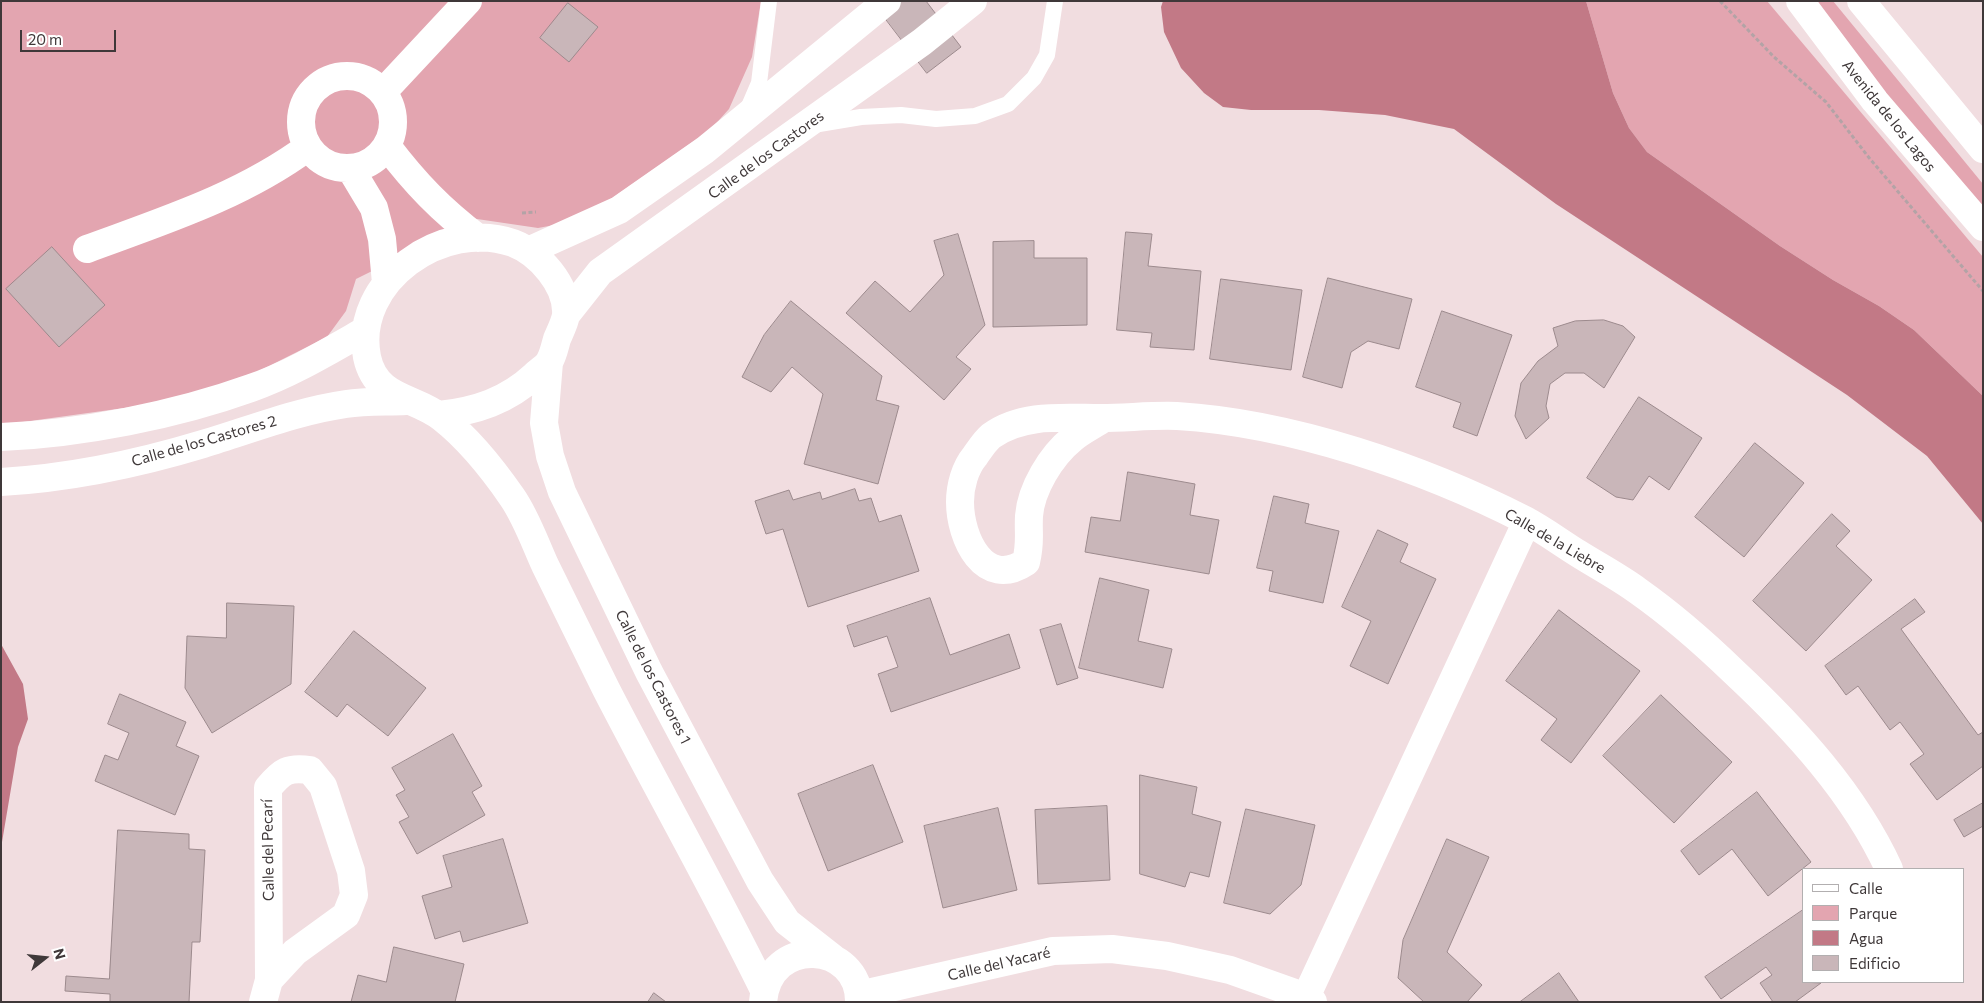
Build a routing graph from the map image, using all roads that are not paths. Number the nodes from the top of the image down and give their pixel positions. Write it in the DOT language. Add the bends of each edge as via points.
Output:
graph roads {
  1 [pos="468,1"];
  2 [pos="769,1"];
  3 [pos="888,1"];
  4 [pos="973,1"];
  5 [pos="1055,1"];
  6 [pos="1800,1"];
  7 [pos="1861,1"];
  8 [pos="383,92"];
  9 [pos="744,118"];
  10 [pos="805,127"];
  11 [pos="387,146"];
  12 [pos="308,147"];
  13 [pos="1983,149"];
  14 [pos="350,168"];
  15 [pos="1983,227"];
  16 [pos="478,238"];
  17 [pos="87,249"];
  18 [pos="528,251"];
  19 [pos="386,284"];
  20 [pos="566,315"];
  21 [pos="366,330"];
  22 [pos="549,362"];
  23 [pos="406,401"];
  24 [pos="439,415"];
  25 [pos="1104,418"];
  26 [pos="1,437"];
  27 [pos="1,482"];
  28 [pos="1527,521"];
  29 [pos="1889,868"];
  30 [pos="833,958"];
  31 [pos="266,991"];
  32 [pos="763,996"];
  33 [pos="859,998"];
  34 [pos="1310,999"];
  1 -- 8 [label="street"];
  2 -- 9 [label="lane" via="758,83"];
  3 -- 9 [label="street"];
  4 -- 10 [label="street, Calle de los Castores"];
  5 -- 10 [label="lane" via="1047,55 1034,78 1008,104 976,116 936,119 901,115 861,117"];
  6 -- 15 [label="street, Avenida de los Lagos" via="1875,101"];
  7 -- 13 [label="street"];
  8 -- 11 [label="street" via="393,118"];
  8 -- 12 [label="street" via="357,76 327,80 314,89 305,102 301,117"];
  9 -- 18 [label="street" via="705,150 619,210"];
  10 -- 20 [label="street, Calle de los Castores" via="600,272"];
  11 -- 14 [label="street" via="365,165"];
  11 -- 16 [label="street" via="412,179 443,211"];
  12 -- 14 [label="street" via="326,163"];
  12 -- 17 [label="street" via="249,186"];
  14 -- 19 [label="street" via="374,208 382,238"];
  16 -- 18 [label="street" via="514,243"];
  16 -- 19 [label="street" via="428,249 406,263"];
  18 -- 20 [label="street" via="546,267 560,289"];
  19 -- 21 [label="street" via="373,304"];
  20 -- 22 [label="street"];
  21 -- 23 [label="street" via="367,357 373,375 386,389"];
  21 -- 26 [label="street" via="298,368 214,400 76,431"];
  22 -- 24 [label="street" via="520,389 488,406"];
  22 -- 30 [label="street, Calle de los Castores 1" via="544,422 550,456 562,492 649,672 760,881 787,922"];
  23 -- 24 [label="street"];
  23 -- 27 [label="street, Calle de los Castores 2" via="346,404 284,418 131,463 95,471"];
  24 -- 32 [label="street" via="476,448 515,500 608,692"];
  25 -- 25 [label="street, Calle de la Liebre" via="1021,421 990,436 969,463 960,491 960,517 970,546 983,563 1003,571 1015,569 1026,562 1031,542 1029,515 1037,486 1053,460 1072,439"];
  25 -- 28 [label="street, Calle de la Liebre" via="1176,416 1262,427 1344,448 1431,478"];
  28 -- 29 [label="street, Calle de la Liebre" via="1638,591 1698,638 1770,706 1838,784"];
  28 -- 34 [label="street"];
  30 -- 32 [label="street" via="805,953 791,957 769,976"];
  30 -- 33 [label="street, Calle de los Castores 1" via="850,974"];
  31 -- 31 [label="street, Calle del Pecarí" via="295,952 346,915 354,895 351,871 323,786 310,770 292,768 278,776 268,788"];
  33 -- 34 [label="street, Calle del Yacaré" via="1052,951 1112,949 1167,956 1230,970"];
}
